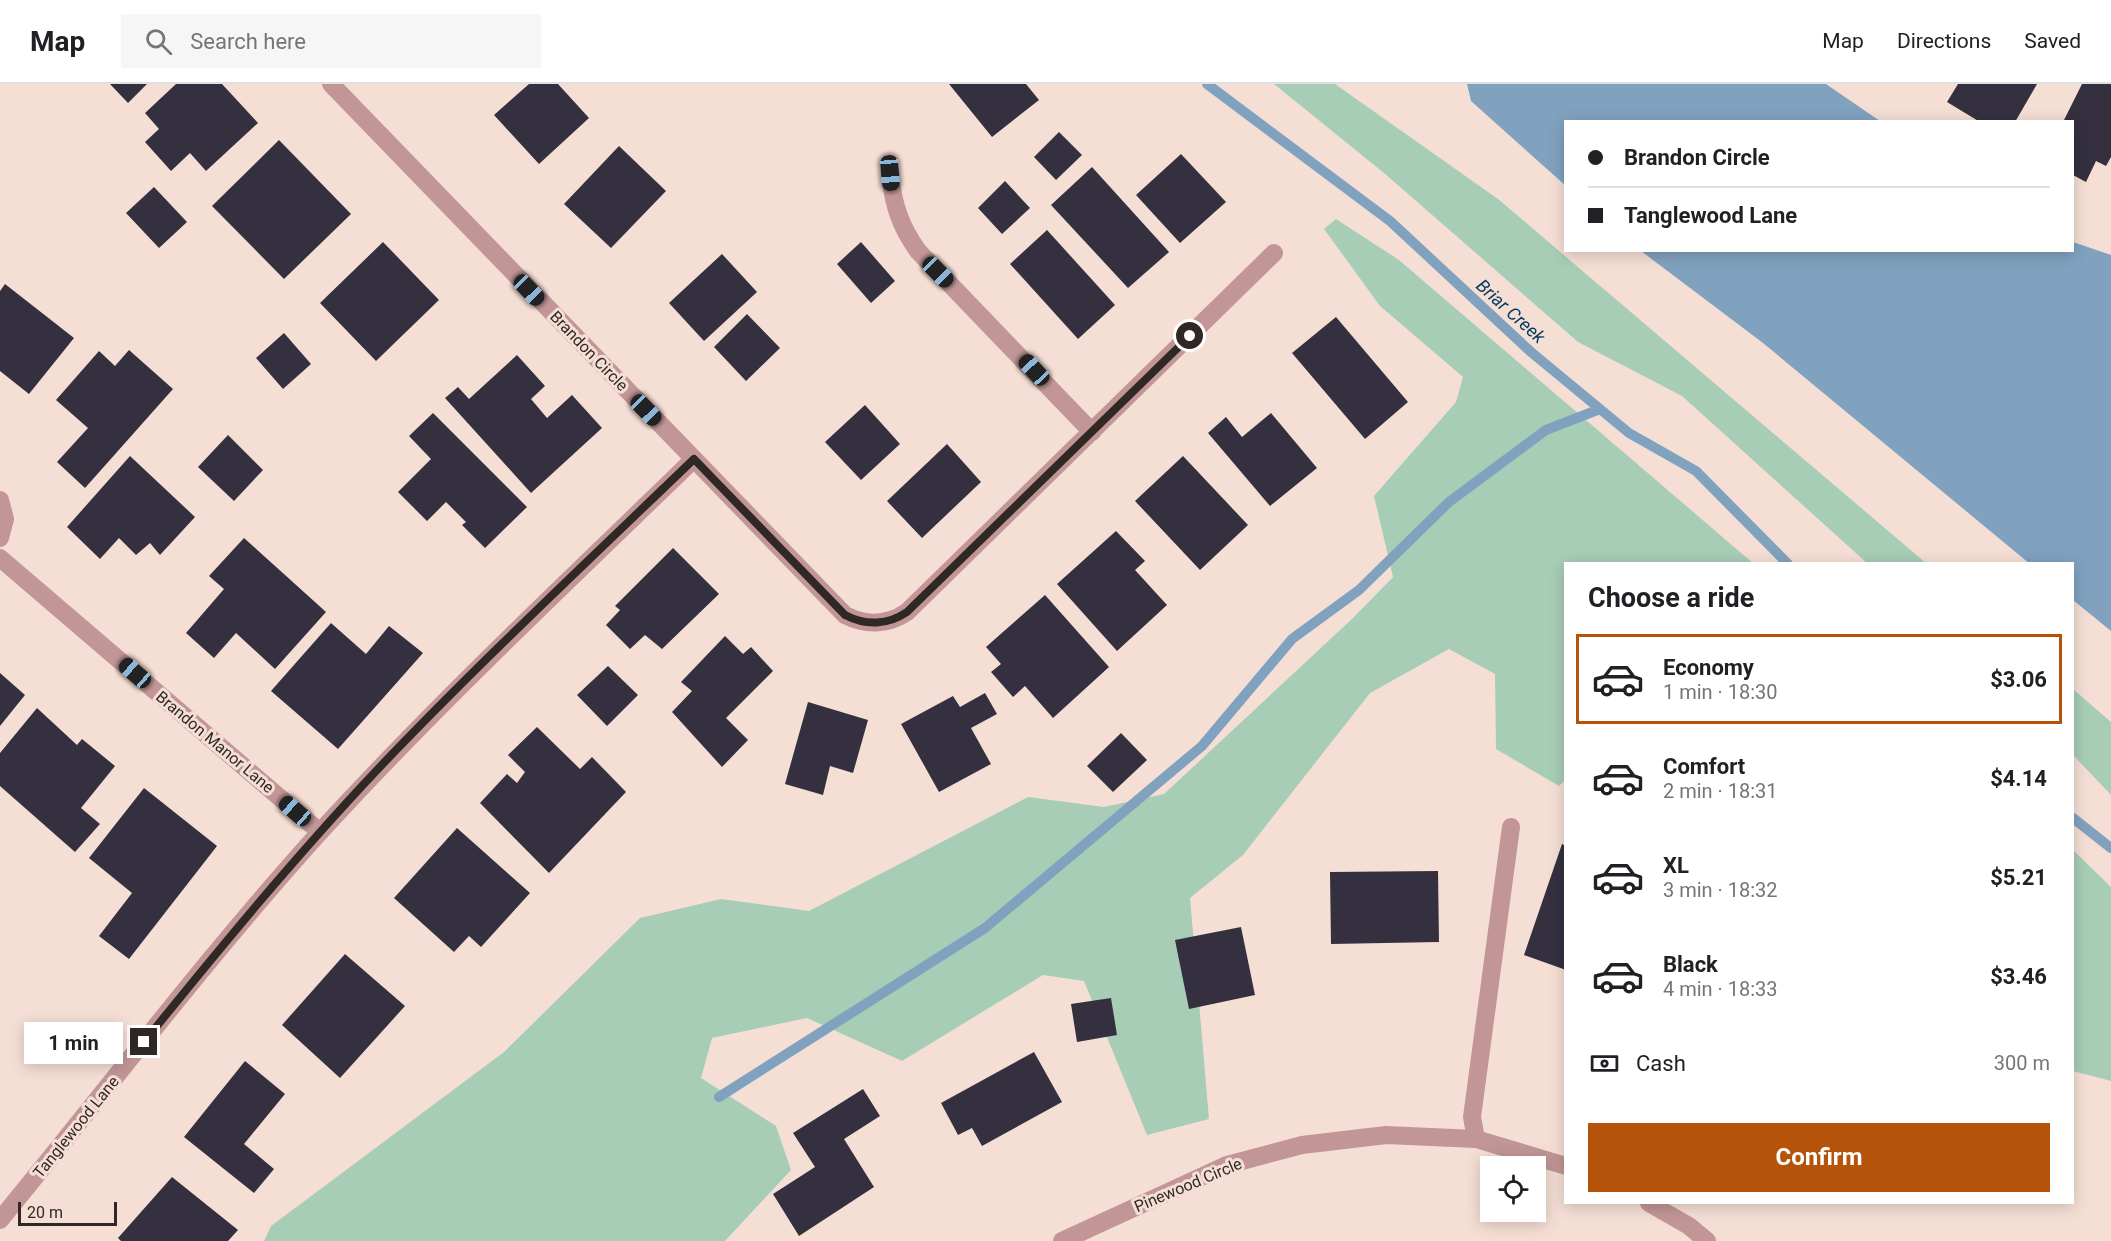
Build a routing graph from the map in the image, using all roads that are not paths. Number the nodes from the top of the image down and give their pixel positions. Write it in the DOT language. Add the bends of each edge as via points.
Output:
graph roads {
  1 [pos="331,84"];
  2 [pos="890,173"];
  3 [pos="1274,253"];
  4 [pos="1092,432"];
  5 [pos="694,459"];
  6 [pos="0,500"];
  7 [pos="0,538"];
  8 [pos="0,558"];
  9 [pos="1511,827"];
  10 [pos="320,832"];
  11 [pos="1476,1140"];
  12 [pos="1564,1165"];
  13 [pos="1651,1204"];
  14 [pos="0,1220"];
  15 [pos="1062,1241"];
  16 [pos="1707,1241"];
  1 -- 5 [label="street, Brandon Circle"];
  2 -- 4 [label="street" via="893,205 918,251"];
  3 -- 4 [label="street, Brandon Circle"];
  4 -- 5 [label="street, Brandon Circle" via="907,612 877,624 845,615"];
  5 -- 10 [label="street, Tanglewood Lane" via="489,657"];
  6 -- 7 [label="street" via="5,519"];
  8 -- 10 [label="street, Brandon Manor Lane"];
  9 -- 11 [label="street" via="1472,1117"];
  10 -- 14 [label="street, Tanglewood Lane" via="224,942"];
  11 -- 12 [label="street, Pinewood Circle"];
  11 -- 15 [label="street, Pinewood Circle" via="1386,1135 1302,1145 1227,1165"];
  13 -- 16 [label="street"];
}
